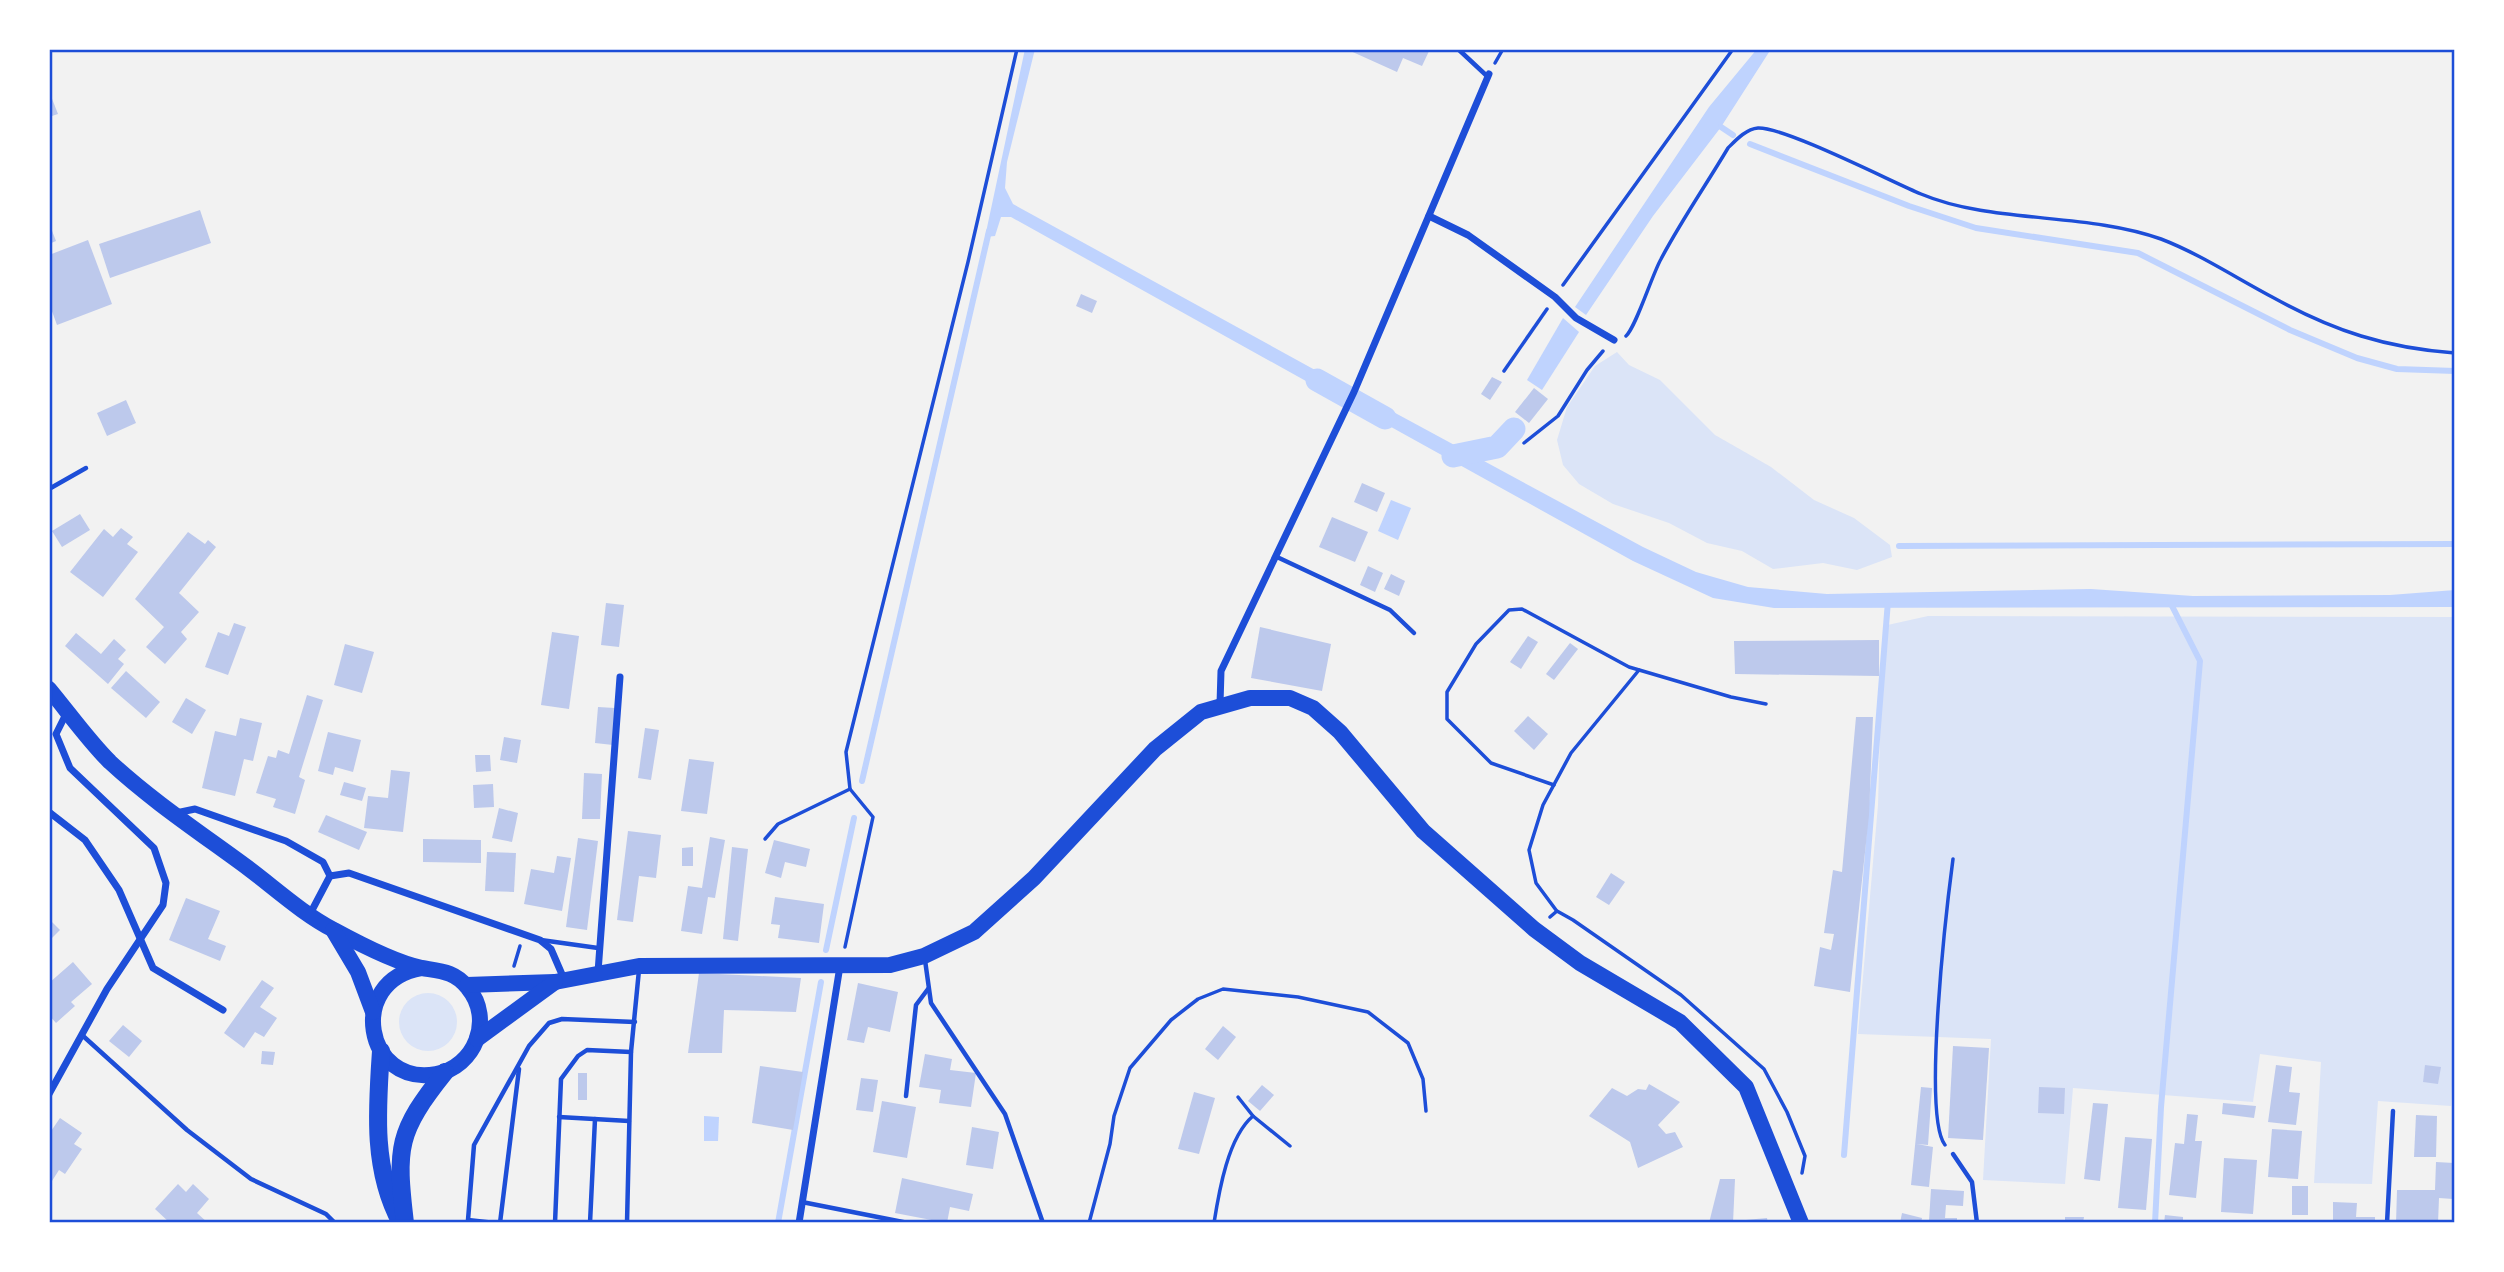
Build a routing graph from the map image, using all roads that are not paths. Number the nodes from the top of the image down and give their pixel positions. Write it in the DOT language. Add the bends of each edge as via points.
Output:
graph roads {
  1 [pos="1458,49"];
  2 [pos="1488,75"];
  3 [pos="1429,216"];
  4 [pos="1614,340"];
  5 [pos="86,468"];
  6 [pos="49,489"];
  7 [pos="1277,556"];
  8 [pos="1414,633"];
  9 [pos="620,677"];
  10 [pos="49,689"];
  11 [pos="1220,704"];
  12 [pos="68,712"];
  13 [pos="49,812"];
  14 [pos="174,813"];
  15 [pos="330,876"];
  16 [pos="310,914"];
  17 [pos="333,930"];
  18 [pos="540,940"];
  19 [pos="141,942"];
  20 [pos="597,948"];
  21 [pos="924,956"];
  22 [pos="639,966"];
  23 [pos="840,966"];
  24 [pos="421,968"];
  25 [pos="598,972"];
  26 [pos="559,980"];
  27 [pos="467,985"];
  28 [pos="928,989"];
  29 [pos="223,1010"];
  30 [pos="373,1012"];
  31 [pos="635,1022"];
  32 [pos="81,1033"];
  33 [pos="477,1039"];
  34 [pos="381,1051"];
  35 [pos="631,1052"];
  36 [pos="519,1064"];
  37 [pos="445,1072"];
  38 [pos="49,1094"];
  39 [pos="906,1096"];
  40 [pos="2393,1111"];
  41 [pos="559,1117"];
  42 [pos="595,1119"];
  43 [pos="629,1121"];
  44 [pos="1953,1154"];
  45 [pos="802,1202"];
  46 [pos="335,1223"];
  47 [pos="403,1223"];
  48 [pos="498,1223"];
  49 [pos="555,1223"];
  50 [pos="590,1223"];
  51 [pos="627,1223"];
  52 [pos="799,1223"];
  53 [pos="908,1223"];
  54 [pos="1043,1223"];
  55 [pos="1801,1223"];
  56 [pos="1977,1223"];
  57 [pos="2387,1223"];
  1 -- 2 [label="lane"];
  2 -- 3 [label="street"];
  3 -- 4 [label="street" via="1468,234 1555,297 1576,318"];
  3 -- 7 [label="street"];
  5 -- 6 [label="lane"];
  7 -- 8 [label="lane" via="1379,604"];
  7 -- 11 [label="street" via="1221,671"];
  9 -- 20 [label="street"];
  10 -- 12 [label="main road"];
  11 -- 21 [label="main road" via="1193,717 1155,749 1006,906 974,932"];
  11 -- 55 [label="main road" via="1290,698 1313,708 1340,732 1423,831 1534,929 1580,964 1681,1023 1746,1087"];
  12 -- 14 [label="main road" via="110,761"];
  12 -- 19 [label="street" via="57,734 70,768 154,848 166,883 163,905"];
  13 -- 19 [label="street" via="85,840 118,890"];
  14 -- 15 [label="street" via="195,809 286,841 323,862"];
  14 -- 16 [label="main road"];
  15 -- 16 [label="street"];
  15 -- 18 [label="street" via="349,873"];
  16 -- 17 [label="main road"];
  17 -- 24 [label="main road"];
  17 -- 30 [label="main road" via="358,972"];
  18 -- 20 [label="lane"];
  18 -- 26 [label="street" via="551,949"];
  19 -- 29 [label="street" via="153,968"];
  19 -- 32 [label="street"];
  20 -- 25 [label="street"];
  21 -- 23 [label="main road" via="890,965"];
  21 -- 28 [label="lane"];
  22 -- 23 [label="main road"];
  22 -- 25 [label="main road"];
  22 -- 31 [label="lane"];
  23 -- 45 [label="street"];
  24 -- 27 [label="main road" via="446,971"];
  24 -- 30 [label="main road" via="389,982"];
  25 -- 26 [label="main road"];
  26 -- 27 [label="main road"];
  26 -- 33 [label="main road"];
  27 -- 33 [label="main road" via="480,1014"];
  28 -- 39 [label="lane" via="916,1005"];
  28 -- 54 [label="lane" via="930,1003 1006,1114"];
  30 -- 34 [label="main road" via="373,1032"];
  31 -- 35 [label="lane"];
  31 -- 36 [label="lane" via="562,1019 550,1023"];
  32 -- 38 [label="street"];
  32 -- 46 [label="lane" via="187,1130 251,1179 326,1214"];
  33 -- 37 [label="main road" via="468,1056"];
  34 -- 37 [label="main road" via="409,1072"];
  34 -- 47 [label="highway" via="377,1117 383,1175 391,1206"];
  35 -- 41 [label="lane" via="587,1050 578,1056 561,1079"];
  35 -- 43 [label="lane"];
  36 -- 48 [label="lane"];
  36 -- 48 [label="lane" via="474,1145 468,1220"];
  37 -- 47 [label="highway" via="405,1130 400,1179"];
  40 -- 57 [label="lane"];
  41 -- 42 [label="lane"];
  41 -- 49 [label="lane"];
  42 -- 43 [label="lane"];
  42 -- 50 [label="lane"];
  43 -- 51 [label="lane"];
  44 -- 56 [label="lane" via="1972,1182"];
  45 -- 52 [label="street"];
  45 -- 53 [label="lane"];
}
